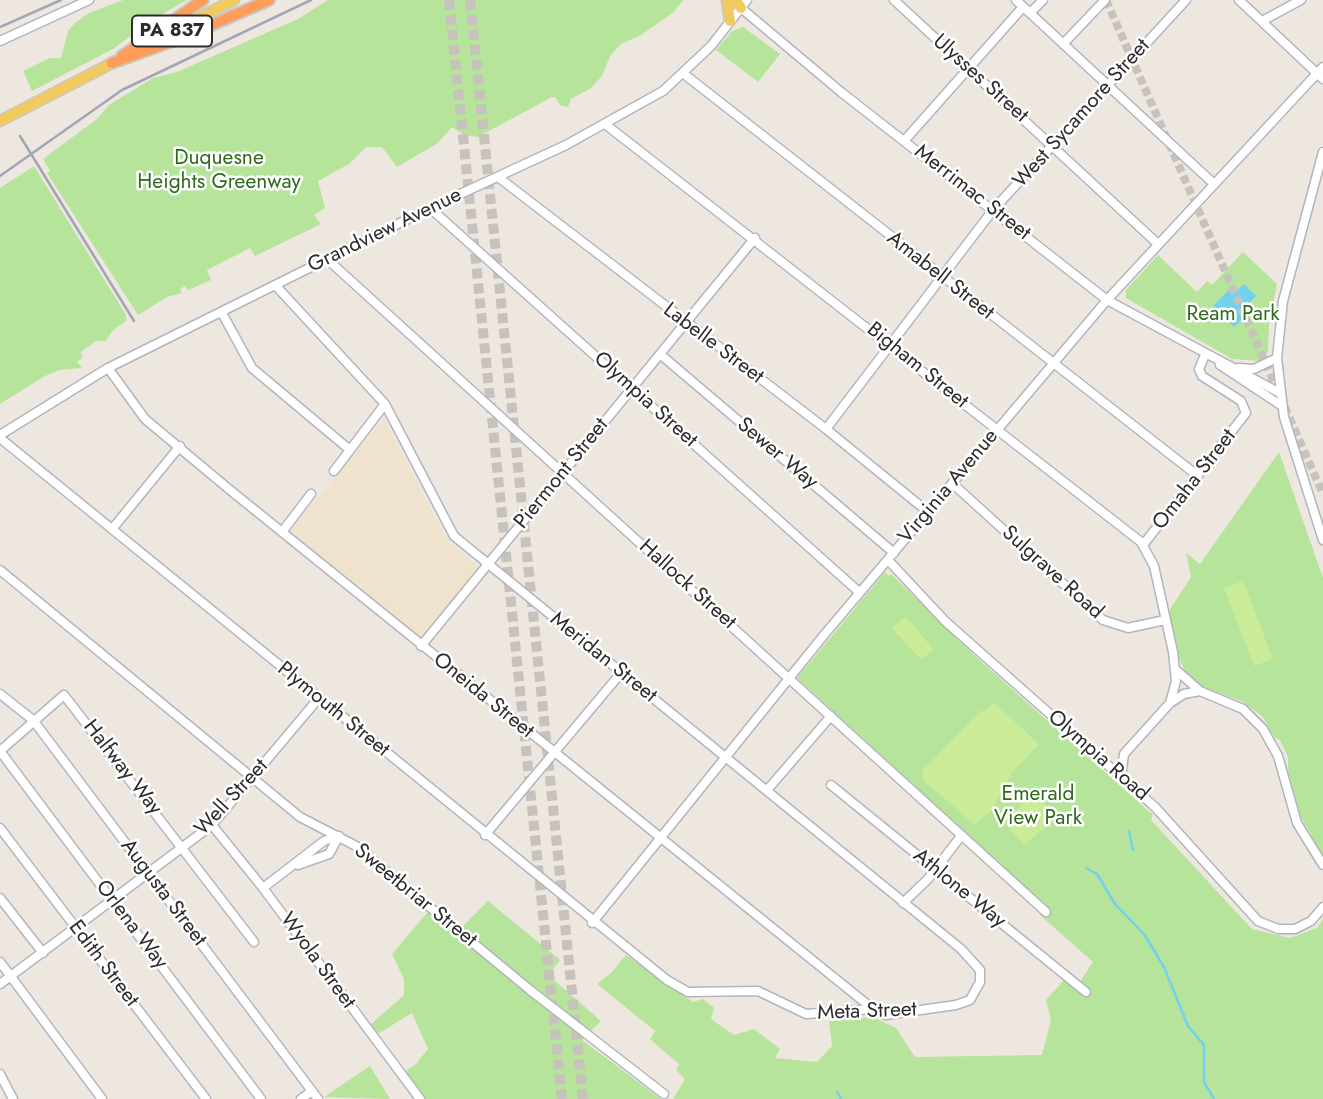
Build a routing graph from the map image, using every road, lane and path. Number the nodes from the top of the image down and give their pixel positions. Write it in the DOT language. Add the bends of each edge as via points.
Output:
graph roads {
  1 [pos="89,0"];
  2 [pos="203,0"];
  3 [pos="234,0"];
  4 [pos="269,0"];
  5 [pos="727,0"];
  6 [pos="894,0"];
  7 [pos="1016,0"];
  8 [pos="1043,0"];
  9 [pos="1105,0"];
  10 [pos="1186,0"];
  11 [pos="1239,0"];
  12 [pos="1301,0"];
  13 [pos="741,3"];
  14 [pos="1027,10"];
  15 [pos="730,21"];
  16 [pos="1262,21"];
  17 [pos="0,41"];
  18 [pos="1063,44"];
  19 [pos="112,63"];
  20 [pos="967,69"];
  21 [pos="1321,73"];
  22 [pos="684,74"];
  23 [pos="1107,85"];
  24 [pos="0,121"];
  25 [pos="605,124"];
  26 [pos="904,141"];
  27 [pos="1053,146"];
  28 [pos="1323,152"];
  29 [pos="498,177"];
  30 [pos="1214,184"];
  31 [pos="430,208"];
  32 [pos="993,210"];
  33 [pos="755,238"];
  34 [pos="1158,244"];
  35 [pos="327,260"];
  36 [pos="943,278"];
  37 [pos="276,286"];
  38 [pos="1108,300"];
  39 [pos="222,313"];
  40 [pos="686,324"];
  41 [pos="891,345"];
  42 [pos="660,354"];
  43 [pos="1205,355"];
  44 [pos="1278,358"];
  45 [pos="1215,360"];
  46 [pos="1053,364"];
  47 [pos="108,368"];
  48 [pos="1236,368"];
  49 [pos="631,389"];
  50 [pos="1280,393"];
  51 [pos="386,404"];
  52 [pos="1282,406"];
  53 [pos="826,429"];
  54 [pos="998,429"];
  55 [pos="0,436"];
  56 [pos="180,446"];
  57 [pos="350,450"];
  58 [pos="334,471"];
  59 [pos="564,473"];
  60 [pos="1198,476"];
  61 [pos="953,484"];
  62 [pos="311,495"];
  63 [pos="928,512"];
  64 [pos="113,528"];
  65 [pos="282,532"];
  66 [pos="1323,540"];
  67 [pos="1143,545"];
  68 [pos="891,557"];
  69 [pos="488,563"];
  70 [pos="0,570"];
  71 [pos="859,592"];
  72 [pos="1166,620"];
  73 [pos="421,646"];
  74 [pos="1176,670"];
  75 [pos="621,673"];
  76 [pos="789,677"];
  77 [pos="1200,691"];
  78 [pos="0,694"];
  79 [pos="318,699"];
  80 [pos="1170,703"];
  81 [pos="831,716"];
  82 [pos="33,720"];
  83 [pos="0,751"];
  84 [pos="551,752"];
  85 [pos="1124,754"];
  86 [pos="724,757"];
  87 [pos="1099,758"];
  88 [pos="1121,777"];
  89 [pos="251,778"];
  90 [pos="831,785"];
  91 [pos="768,789"];
  92 [pos="212,825"];
  93 [pos="0,828"];
  94 [pos="485,835"];
  95 [pos="339,836"];
  96 [pos="961,836"];
  97 [pos="658,838"];
  98 [pos="182,848"];
  99 [pos="1323,865"];
  100 [pos="935,870"];
  101 [pos="148,873"];
  102 [pos="263,888"];
  103 [pos="0,898"];
  104 [pos="113,901"];
  105 [pos="903,904"];
  106 [pos="1323,907"];
  107 [pos="1046,912"];
  108 [pos="592,923"];
  109 [pos="76,929"];
  110 [pos="254,942"];
  111 [pos="43,953"];
  112 [pos="0,962"];
  113 [pos="10,976"];
  114 [pos="667,980"];
  115 [pos="980,982"];
  116 [pos="0,984"];
  117 [pos="1086,992"];
  118 [pos="873,1009"];
  119 [pos="0,1074"];
  120 [pos="664,1094"];
  121 [pos="315,1095"];
  122 [pos="13,1099"];
  123 [pos="102,1099"];
  124 [pos="206,1099"];
  125 [pos="261,1099"];
  126 [pos="302,1099"];
  127 [pos="420,1099"];
  1 -- 17 [label="street"];
  2 -- 19 [label="highway"];
  3 -- 19 [label="main road, PA 837"];
  4 -- 19 [label="highway"];
  5 -- 15 [label="main road"];
  6 -- 20 [label="street, Ulysses Street"];
  7 -- 14 [label="street"];
  8 -- 14 [label="street"];
  9 -- 18 [label="street"];
  10 -- 23 [label="street, West Sycamore Street"];
  11 -- 16 [label="street"];
  12 -- 16 [label="street"];
  13 -- 15 [label="street, Grandview Avenue"];
  13 -- 26 [label="street, Merrimac Street"];
  14 -- 18 [label="street"];
  14 -- 20 [label="street"];
  15 -- 22 [label="street, Grandview Avenue"];
  16 -- 21 [label="street"];
  18 -- 23 [label="street"];
  19 -- 24 [label="main road, PA 837"];
  20 -- 26 [label="street"];
  20 -- 27 [label="street, Ulysses Street"];
  21 -- 30 [label="street, Virginia Avenue"];
  22 -- 25 [label="street, Grandview Avenue"];
  22 -- 36 [label="street, Amabell Street"];
  23 -- 27 [label="street, West Sycamore Street"];
  23 -- 30 [label="street"];
  25 -- 29 [label="street, Grandview Avenue"];
  25 -- 33 [label="street, Bigham Street"];
  26 -- 32 [label="street, Merrimac Street"];
  27 -- 32 [label="street, West Sycamore Street"];
  27 -- 34 [label="street, Ulysses Street"];
  28 -- 44 [label="street" via="1283,301"];
  29 -- 31 [label="street, Grandview Avenue"];
  29 -- 40 [label="street, Labelle Street"];
  30 -- 34 [label="street, Virginia Avenue"];
  31 -- 35 [label="street, Grandview Avenue"];
  31 -- 49 [label="street, Olympia Street"];
  32 -- 36 [label="street, West Sycamore Street"];
  32 -- 38 [label="street, Merrimac Street"];
  33 -- 40 [label="street, Piermont Street"];
  33 -- 41 [label="street, Bigham Street"];
  34 -- 38 [label="street, Virginia Avenue"];
  35 -- 37 [label="street, Grandview Avenue"];
  35 -- 59 [label="street, Hallock Street"];
  36 -- 41 [label="street, West Sycamore Street"];
  36 -- 46 [label="street, Amabell Street"];
  37 -- 39 [label="street, Grandview Avenue"];
  37 -- 51 [label="street, Meridan Street"];
  38 -- 43 [label="street, Merrimac Street"];
  38 -- 46 [label="street, Virginia Avenue"];
  39 -- 47 [label="street, Grandview Avenue"];
  39 -- 57 [label="street" via="252,368"];
  40 -- 42 [label="street, Piermont Street"];
  40 -- 53 [label="street, Labelle Street"];
  41 -- 53 [label="street, West Sycamore Street"];
  41 -- 54 [label="street, Bigham Street"];
  42 -- 49 [label="street, Piermont Street"];
  42 -- 68 [label="street, Sewer Way"];
  43 -- 45 [label="street, Merrimac Street"];
  43 -- 60 [label="street, Omaha Street" via="1199,369 1202,376 1241,401 1246,410"];
  44 -- 48 [label="street" via="1254,369"];
  44 -- 50 [label="street"];
  45 -- 48 [label="street, Merrimac Street"];
  45 -- 52 [label="street, Merrimac Street"];
  46 -- 54 [label="street, Virginia Avenue"];
  46 -- 60 [label="street, Amabell Street"];
  47 -- 55 [label="street, Grandview Avenue"];
  47 -- 56 [label="street, Oneida Street" via="145,419"];
  48 -- 50 [label="street, Merrimac Street"];
  49 -- 59 [label="street, Piermont Street"];
  49 -- 71 [label="street, Olympia Street"];
  50 -- 52 [label="street"];
  51 -- 57 [label="street"];
  51 -- 69 [label="street, Meridan Street" via="454,536"];
  52 -- 66 [label="street"];
  53 -- 63 [label="street, Labelle Street"];
  54 -- 61 [label="street, Virginia Avenue"];
  54 -- 67 [label="street, Bigham Street"];
  55 -- 64 [label="street, Plymouth Street"];
  56 -- 64 [label="street"];
  56 -- 65 [label="street, Oneida Street"];
  57 -- 58 [label="street"];
  59 -- 69 [label="street, Piermont Street"];
  59 -- 76 [label="street, Hallock Street"];
  60 -- 67 [label="street, Omaha Street"];
  61 -- 63 [label="street, Virginia Avenue"];
  61 -- 72 [label="street, Sulgrave Road" via="1103,620 1128,628"];
  62 -- 65 [label="street"];
  63 -- 68 [label="street, Virginia Avenue"];
  64 -- 79 [label="street, Plymouth Street"];
  65 -- 73 [label="street, Oneida Street"];
  67 -- 72 [label="street, Bigham Street" via="1154,566"];
  68 -- 71 [label="street, Virginia Avenue"];
  68 -- 87 [label="street, Olympia Road" via="945,621"];
  69 -- 73 [label="street, Piermont Street"];
  69 -- 75 [label="street, Meridan Street"];
  70 -- 89 [label="street, Sweetbriar Street"];
  71 -- 76 [label="street, Virginia Avenue"];
  72 -- 74 [label="street, Bigham Street"];
  73 -- 84 [label="street, Oneida Street"];
  74 -- 77 [label="street"];
  74 -- 80 [label="street, Bigham Street"];
  75 -- 84 [label="street"];
  75 -- 86 [label="street, Meridan Street"];
  76 -- 81 [label="street, Hallock Street"];
  76 -- 86 [label="street, Virginia Avenue"];
  77 -- 80 [label="street"];
  77 -- 99 [label="street" via="1230,702 1263,729 1278,756 1297,823"];
  78 -- 82 [label="street, Augusta Street"];
  79 -- 89 [label="street, Well Street"];
  79 -- 94 [label="street, Plymouth Street"];
  80 -- 85 [label="street"];
  81 -- 91 [label="street"];
  81 -- 96 [label="street, Hallock Street"];
  82 -- 83 [label="street"];
  82 -- 98 [label="street, Halfway Way" via="64,695"];
  82 -- 101 [label="street, Augusta Street"];
  83 -- 104 [label="street, Orlena Way"];
  84 -- 94 [label="street"];
  84 -- 97 [label="street, Oneida Street"];
  85 -- 87 [label="street"];
  85 -- 88 [label="street"];
  86 -- 91 [label="street, Meridan Street"];
  86 -- 97 [label="street, Virginia Avenue"];
  87 -- 88 [label="street, Olympia Road"];
  88 -- 106 [label="street, Olympia Road" via="1155,807 1258,921 1285,930 1311,921"];
  89 -- 92 [label="street, Well Street"];
  89 -- 95 [label="street, Sweetbriar Street" via="300,817"];
  90 -- 100 [label="street, Athlone Way"];
  91 -- 105 [label="street, Meridan Street"];
  92 -- 98 [label="street, Well Street"];
  92 -- 102 [label="street, Wyola Street"];
  93 -- 109 [label="street, Edith Street"];
  94 -- 108 [label="street, Plymouth Street"];
  95 -- 102 [label="street" via="324,841"];
  95 -- 120 [label="street, Sweetbriar Street"];
  96 -- 100 [label="street"];
  96 -- 107 [label="street, Hallock Street"];
  97 -- 108 [label="street, Virginia Avenue"];
  97 -- 118 [label="street, Oneida Street"];
  98 -- 101 [label="street, Well Street"];
  98 -- 110 [label="street, Halfway Way"];
  100 -- 105 [label="street"];
  100 -- 117 [label="street, Athlone Way"];
  101 -- 104 [label="street, Well Street"];
  101 -- 121 [label="street, Augusta Street"];
  102 -- 127 [label="street, Wyola Street"];
  103 -- 111 [label="street"];
  104 -- 109 [label="street, Well Street"];
  104 -- 125 [label="street, Orlena Way"];
  105 -- 115 [label="street, Meridan Street" via="976,964"];
  108 -- 114 [label="street, Plymouth Street"];
  109 -- 111 [label="street, Well Street"];
  109 -- 124 [label="street, Edith Street"];
  111 -- 113 [label="street, Well Street"];
  112 -- 113 [label="street"];
  113 -- 116 [label="street, Well Street"];
  113 -- 123 [label="street"];
  114 -- 118 [label="street, Meta Street" via="688,992 758,991 806,1014"];
  115 -- 118 [label="street, Meta Street" via="970,1000 956,1005 885,1015"];
  119 -- 122 [label="street"];
  121 -- 126 [label="street"];
}
